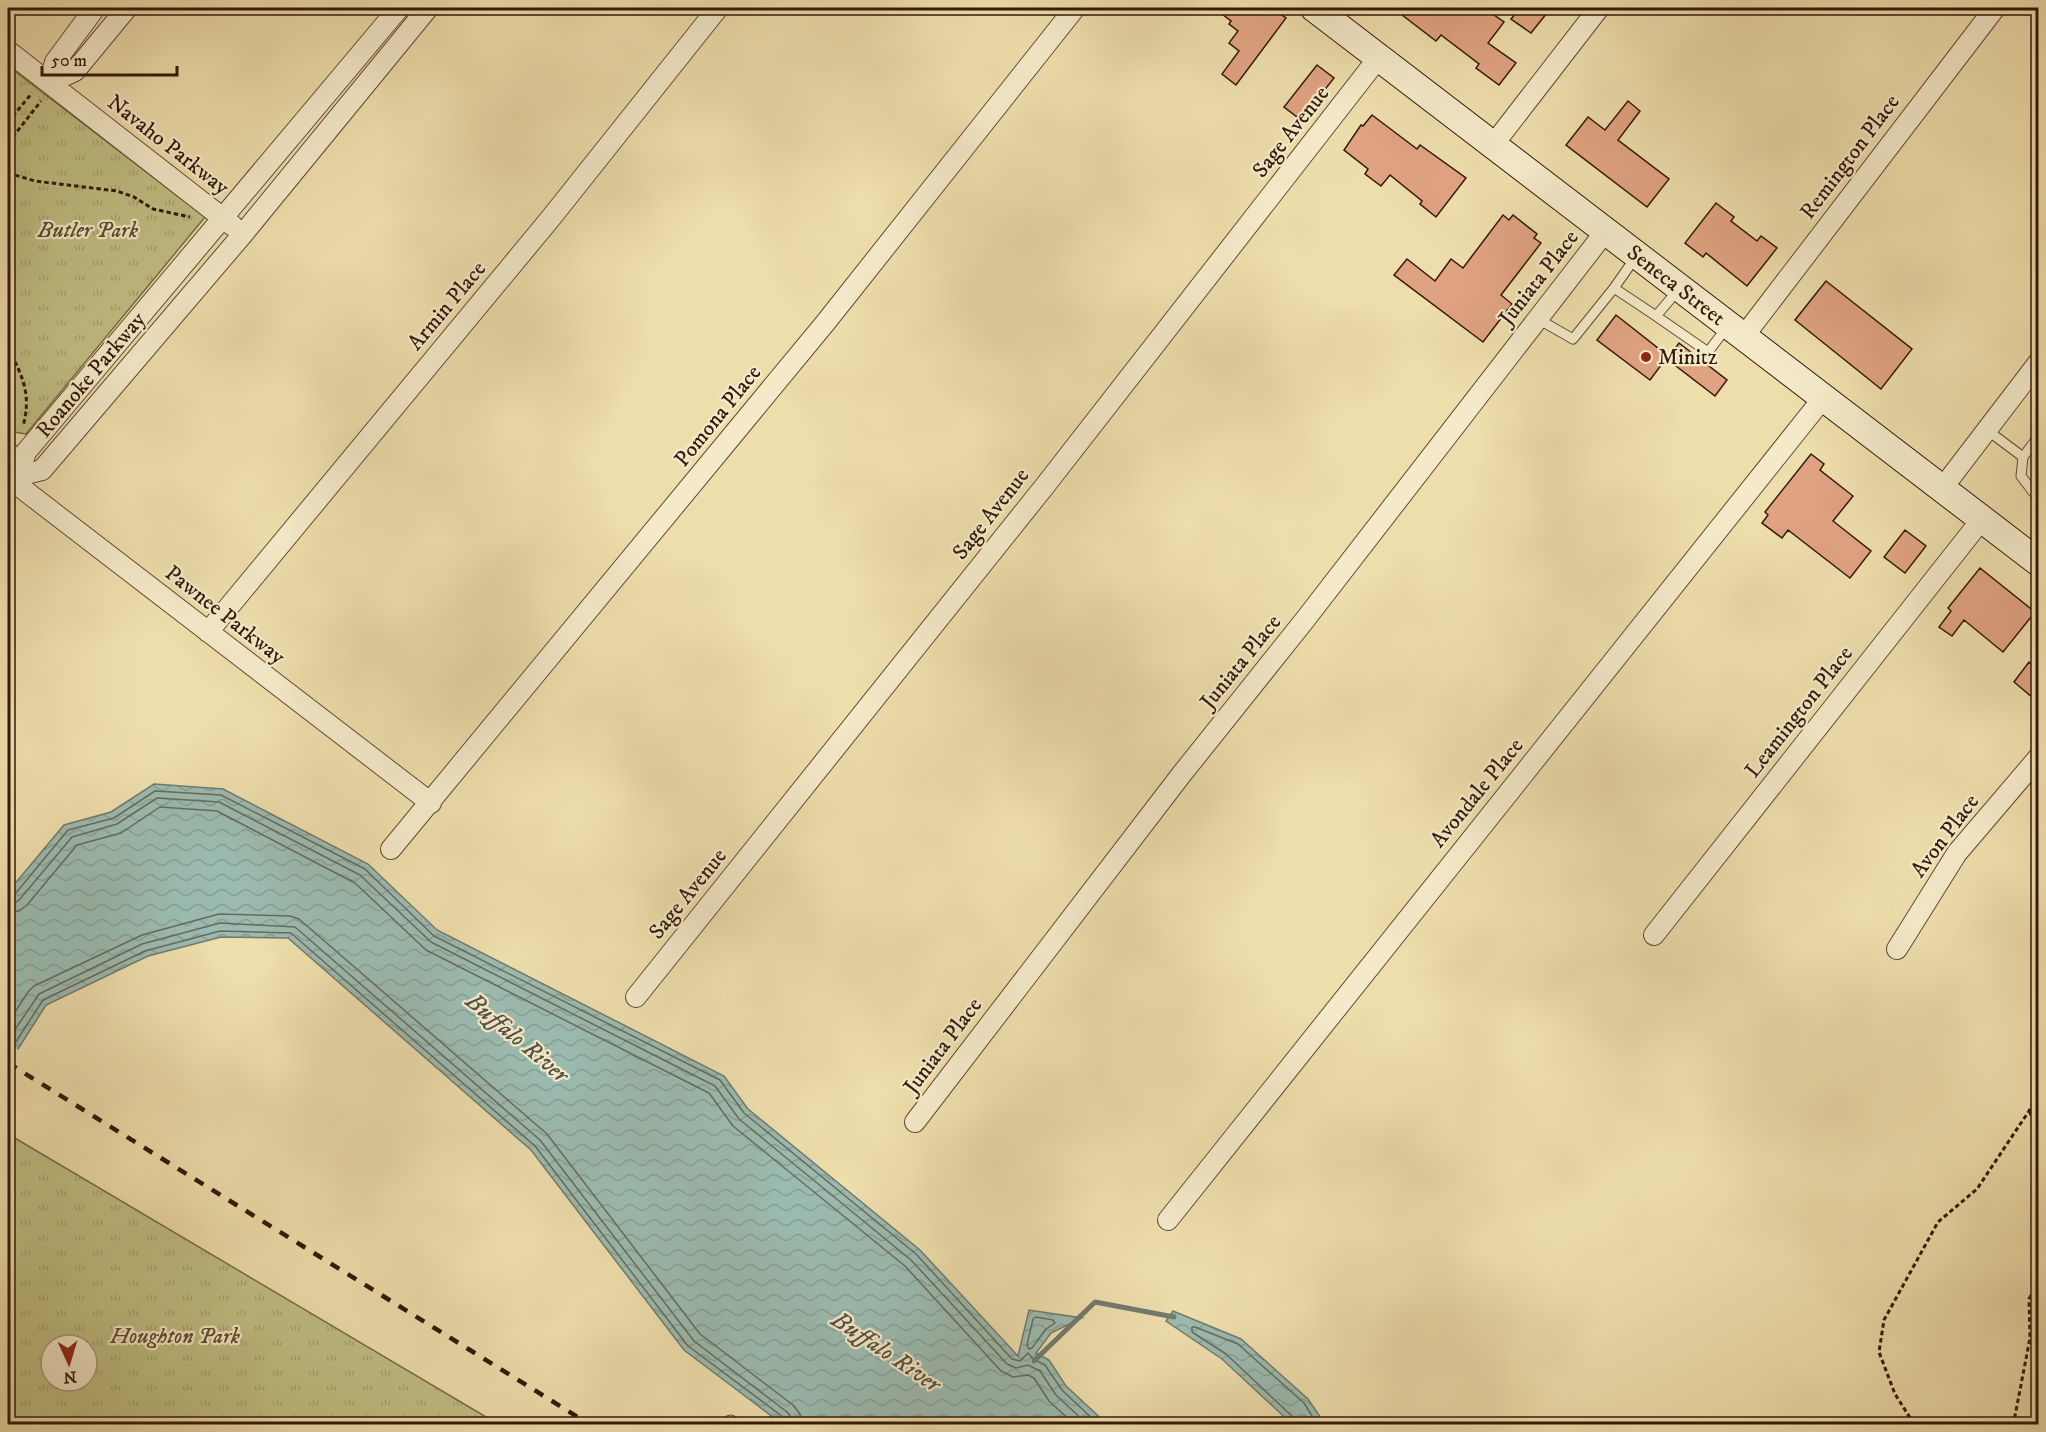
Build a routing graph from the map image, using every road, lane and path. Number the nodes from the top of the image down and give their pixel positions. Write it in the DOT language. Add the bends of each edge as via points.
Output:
graph roads {
  1 [pos="95,8"];
  2 [pos="127,8"];
  3 [pos="428,8"];
  4 [pos="718,8"];
  5 [pos="1075,8"];
  6 [pos="1314,8"];
  7 [pos="1599,8"];
  8 [pos="1995,8"];
  9 [pos="396,10"];
  10 [pos="412,27"];
  11 [pos="8,51"];
  12 [pos="1379,57"];
  13 [pos="49,83"];
  14 [pos="8,122"];
  15 [pos="8,143"];
  16 [pos="1493,145"];
  17 [pos="8,173"];
  18 [pos="206,206"];
  19 [pos="223,217"];
  20 [pos="1605,232"];
  21 [pos="243,234"];
  22 [pos="1637,256"];
  23 [pos="1614,288"];
  24 [pos="1680,288"];
  25 [pos="1656,316"];
  26 [pos="1538,319"];
  27 [pos="1736,330"];
  28 [pos="8,348"];
  29 [pos="2038,363"];
  30 [pos="1824,397"];
  31 [pos="22,429"];
  32 [pos="1986,430"];
  33 [pos="2038,437"];
  34 [pos="8,452"];
  35 [pos="2024,457"];
  36 [pos="18,476"];
  37 [pos="1941,490"];
  38 [pos="2033,492"];
  39 [pos="1982,519"];
  40 [pos="2038,562"];
  41 [pos="208,632"];
  42 [pos="2038,758"];
  43 [pos="431,803"];
  44 [pos="392,849"];
  45 [pos="1654,934"];
  46 [pos="1897,949"];
  47 [pos="636,997"];
  48 [pos="2038,1092"];
  49 [pos="2029,1110"];
  50 [pos="915,1122"];
  51 [pos="2038,1129"];
  52 [pos="1168,1220"];
  53 [pos="2038,1222"];
  54 [pos="2038,1243"];
  55 [pos="2038,1283"];
  56 [pos="718,1425"];
  57 [pos="738,1425"];
  58 [pos="1914,1425"];
  59 [pos="2011,1425"];
  1 -- 13 [label="street" via="55,62"];
  2 -- 13 [label="street" via="75,71"];
  3 -- 10 [label="street, Roanoke Parkway"];
  4 -- 41 [label="street, Armin Place" via="550,219"];
  5 -- 43 [label="street, Pomona Place" via="826,322"];
  6 -- 12 [label="main road, Seneca Street"];
  7 -- 16 [label="street"];
  8 -- 27 [label="street, Remington Place"];
  9 -- 10 [label="street, Roanoke Parkway"];
  9 -- 19 [label="street, Roanoke Parkway"];
  10 -- 21 [label="street, Roanoke Parkway"];
  11 -- 13 [label="street, Navaho Parkway"];
  12 -- 16 [label="main road, Seneca Street"];
  12 -- 47 [label="street, Sage Avenue" via="1044,487"];
  13 -- 14 [label="path" via="34,91"];
  13 -- 15 [label="path" via="43,98"];
  13 -- 18 [label="street, Navaho Parkway"];
  16 -- 20 [label="main road, Seneca Street"];
  17 -- 18 [label="path" via="35,181 117,191 153,209 181,217 196,217"];
  18 -- 19 [label="street, Navaho Parkway"];
  19 -- 21 [label="street, Navaho Parkway"];
  19 -- 36 [label="street, Roanoke Parkway" via="26,452"];
  20 -- 22 [label="main road, Seneca Street"];
  20 -- 26 [label="street, Juniata Place"];
  21 -- 36 [label="street, Roanoke Parkway" via="42,470"];
  22 -- 23 [label="lane"];
  22 -- 24 [label="main road, Seneca Street"];
  23 -- 25 [label="lane"];
  23 -- 26 [label="lane" via="1573,339"];
  24 -- 25 [label="lane"];
  24 -- 27 [label="main road, Seneca Street"];
  25 -- 27 [label="lane" via="1708,352"];
  26 -- 50 [label="street, Juniata Place" via="1180,775"];
  27 -- 30 [label="main road, Seneca Street"];
  28 -- 31 [label="path" via="24,379 27,413"];
  29 -- 32 [label="street"];
  30 -- 37 [label="main road, Seneca Street"];
  30 -- 52 [label="street, Avondale Place"];
  32 -- 35 [label="lane"];
  32 -- 37 [label="street"];
  33 -- 35 [label="lane"];
  34 -- 36 [label="street, Pawnee Parkway"];
  35 -- 38 [label="lane" via="2021,477"];
  36 -- 41 [label="street, Pawnee Parkway" via="24,490"];
  37 -- 39 [label="main road, Seneca Street"];
  39 -- 40 [label="main road, Seneca Street"];
  39 -- 45 [label="street, Leamington Place"];
  41 -- 43 [label="street, Pawnee Parkway"];
  42 -- 46 [label="street, Avon Place" via="1957,852"];
  43 -- 44 [label="street, Pomona Place"];
  48 -- 49 [label="path"];
  49 -- 51 [label="path"];
  49 -- 58 [label="path" via="1977,1189 1938,1222 1884,1320 1879,1352 1894,1394"];
  53 -- 54 [label="path"];
  55 -- 59 [label="path" via="2029,1299 2030,1338"];
  56 -- 57 [label="lane" via="731,1420"];
}
